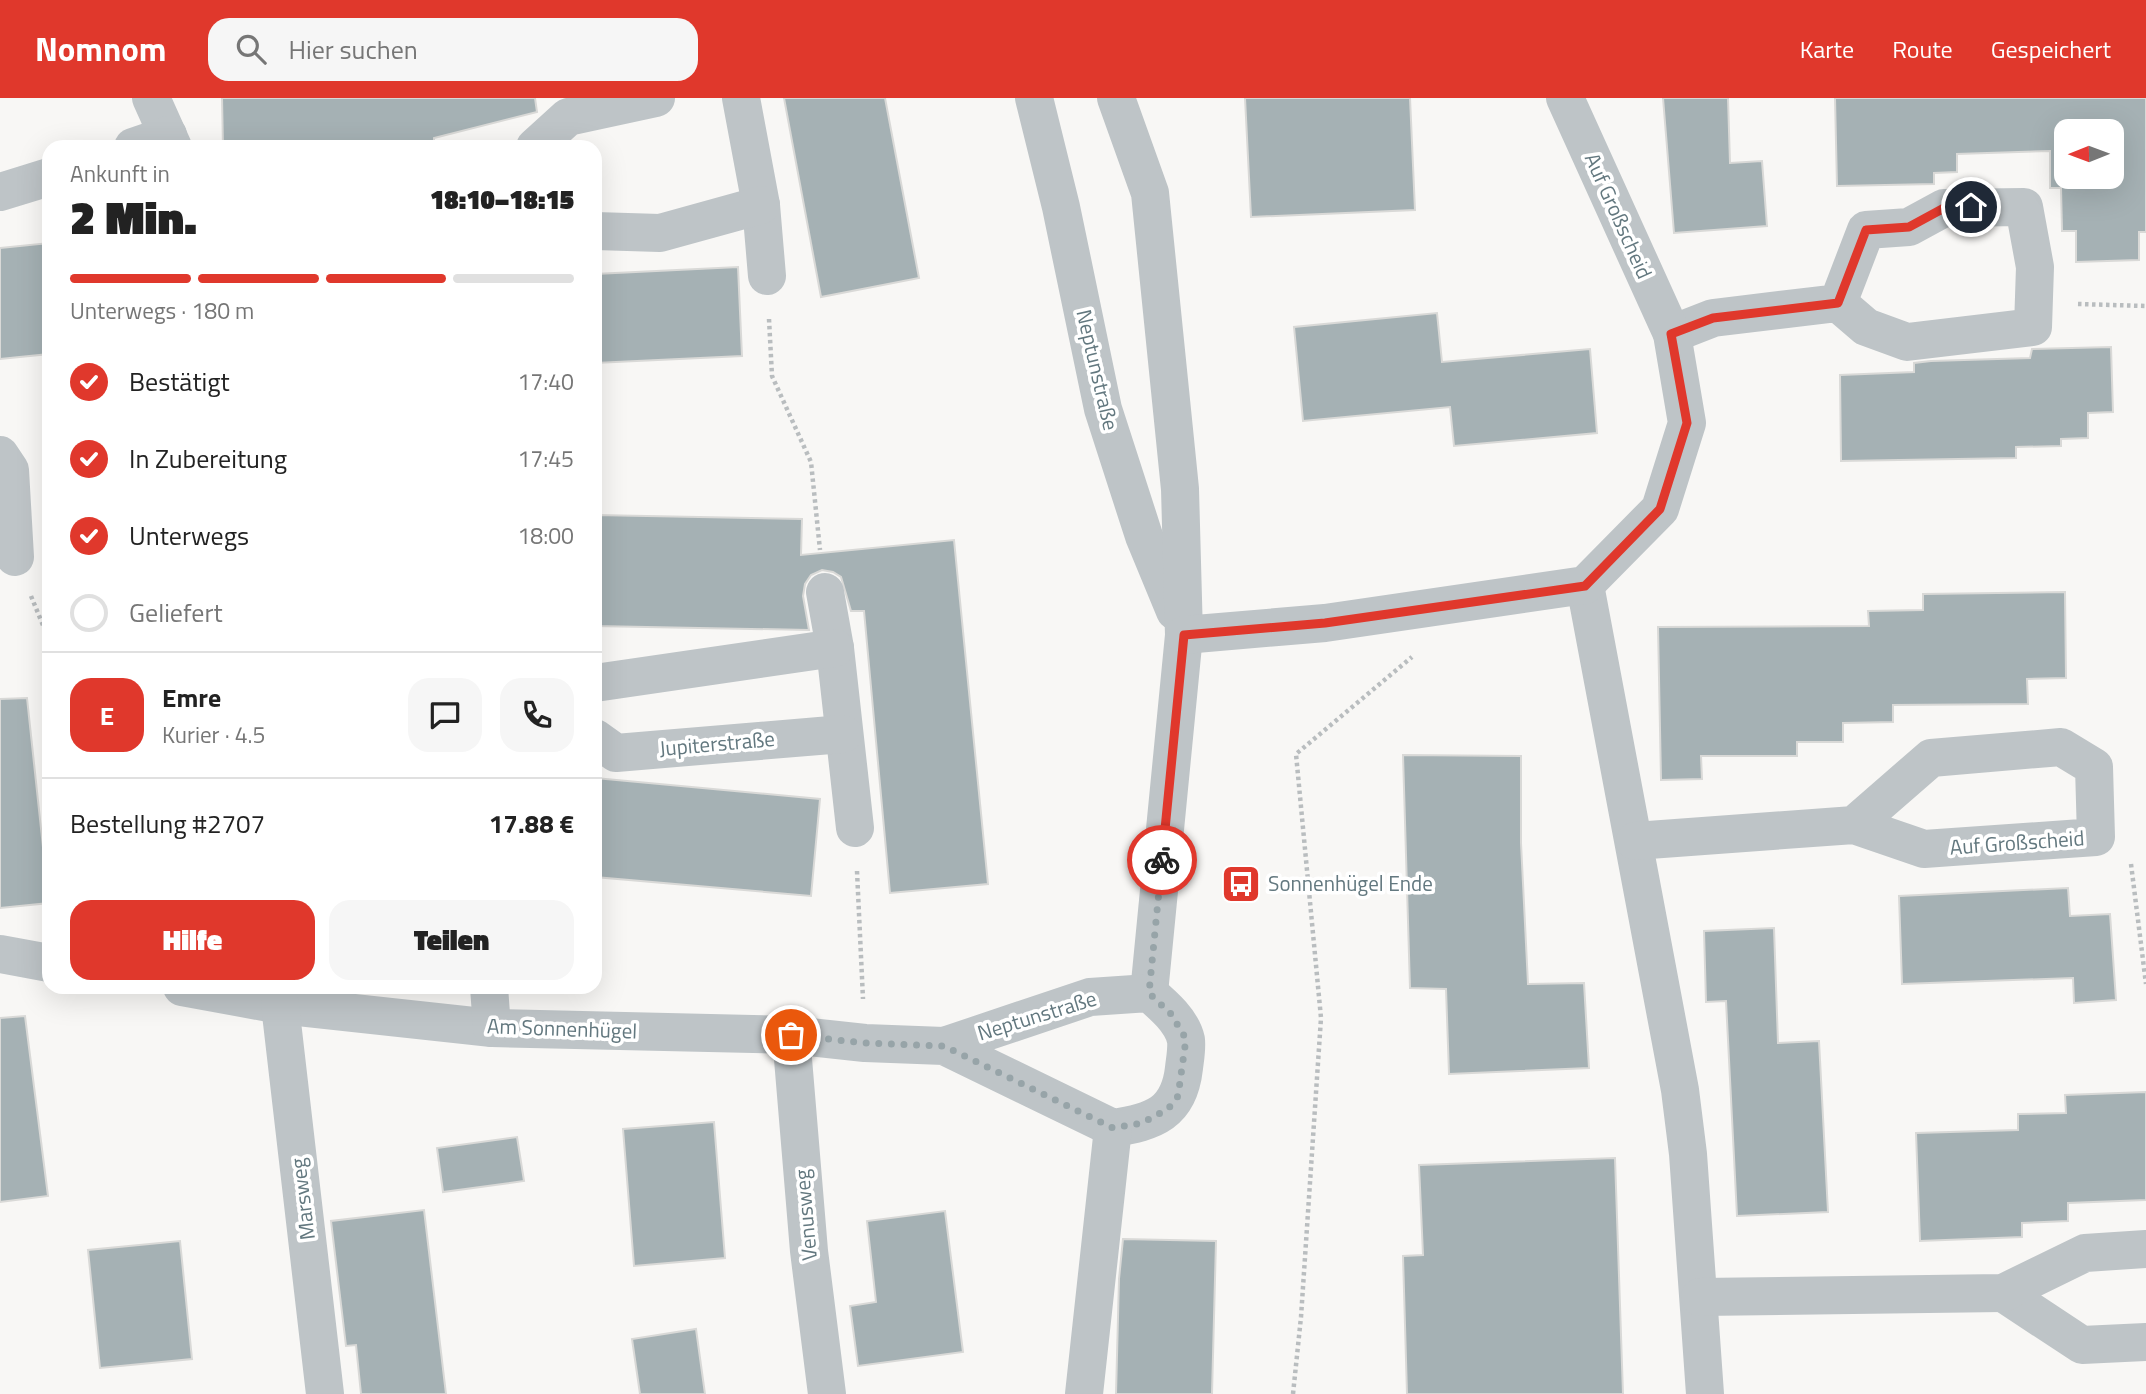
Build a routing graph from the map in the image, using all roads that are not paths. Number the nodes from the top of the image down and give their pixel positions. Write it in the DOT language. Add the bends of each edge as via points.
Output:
graph roads {
  1 [pos="151,98"];
  2 [pos="656,98"];
  3 [pos="741,98"];
  4 [pos="1034,98"];
  5 [pos="1116,98"];
  6 [pos="1565,98"];
  7 [pos="158,140"];
  8 [pos="543,140"];
  9 [pos="42,179"];
  10 [pos="0,192"];
  11 [pos="761,205"];
  12 [pos="602,231"];
  13 [pos="767,276"];
  14 [pos="1838,303"];
  15 [pos="1671,334"];
  16 [pos="0,455"];
  17 [pos="15,557"];
  18 [pos="1585,586"];
  19 [pos="825,592"];
  20 [pos="1184,635"];
  21 [pos="835,648"];
  22 [pos="602,682"];
  23 [pos="843,734"];
  24 [pos="602,743"];
  25 [pos="1854,825"];
  26 [pos="855,828"];
  27 [pos="1635,841"];
  28 [pos="0,954"];
  29 [pos="42,962"];
  30 [pos="1149,993"];
  31 [pos="220,994"];
  32 [pos="490,994"];
  33 [pos="280,1005"];
  34 [pos="492,1028"];
  35 [pos="791,1035"];
  36 [pos="944,1046"];
  37 [pos="1113,1128"];
  38 [pos="2146,1249"];
  39 [pos="2003,1293"];
  40 [pos="1700,1297"];
  41 [pos="2146,1342"];
  42 [pos="326,1394"];
  43 [pos="827,1394"];
  44 [pos="1084,1394"];
  45 [pos="1705,1394"];
  1 -- 7 [label="street"];
  2 -- 8 [label="street" via="568,117"];
  3 -- 11 [label="street"];
  4 -- 20 [label="street, Neptunstraße" via="1103,409 1144,536"];
  5 -- 20 [label="street, Neptunstraße" via="1150,193 1180,489"];
  6 -- 15 [label="street, Auf Großscheid"];
  9 -- 10 [label="street"];
  11 -- 12 [label="street" via="660,233"];
  11 -- 13 [label="street"];
  14 -- 14 [label="street" via="1866,327 1907,342 2034,327 2035,268 2024,207 1944,208 1909,227 1866,230"];
  14 -- 15 [label="street" via="1713,318"];
  15 -- 18 [label="street, Auf Großscheid" via="1687,423 1660,509"];
  16 -- 17 [label="street" via="10,470"];
  18 -- 20 [label="street" via="1325,623"];
  18 -- 27 [label="street"];
  19 -- 21 [label="street"];
  20 -- 30 [label="street, Neptunstraße"];
  21 -- 22 [label="street"];
  21 -- 23 [label="street"];
  23 -- 24 [label="street, Jupiterstraße" via="616,753"];
  23 -- 26 [label="street"];
  25 -- 25 [label="street, Auf Großscheid" via="1923,849 2096,837 2094,768 2061,747 1931,758"];
  25 -- 27 [label="street, Auf Großscheid"];
  27 -- 40 [label="street" via="1680,1090"];
  28 -- 29 [label="street"];
  30 -- 36 [label="street, Neptunstraße" via="1090,997"];
  30 -- 37 [label="street" via="1171,1014 1186,1039 1178,1096 1168,1109 1142,1123"];
  31 -- 33 [label="street, Am Sonnenhügel"];
  32 -- 34 [label="street"];
  33 -- 34 [label="street, Am Sonnenhügel"];
  33 -- 42 [label="street, Marsweg"];
  34 -- 35 [label="street, Am Sonnenhügel"];
  35 -- 36 [label="street, Am Sonnenhügel"];
  35 -- 43 [label="street, Venusweg" via="809,1251"];
  36 -- 37 [label="street, Neptunstraße"];
  37 -- 44 [label="street"];
  38 -- 39 [label="street" via="2085,1253"];
  39 -- 40 [label="street"];
  39 -- 41 [label="street" via="2082,1345"];
  40 -- 45 [label="street"];
}
